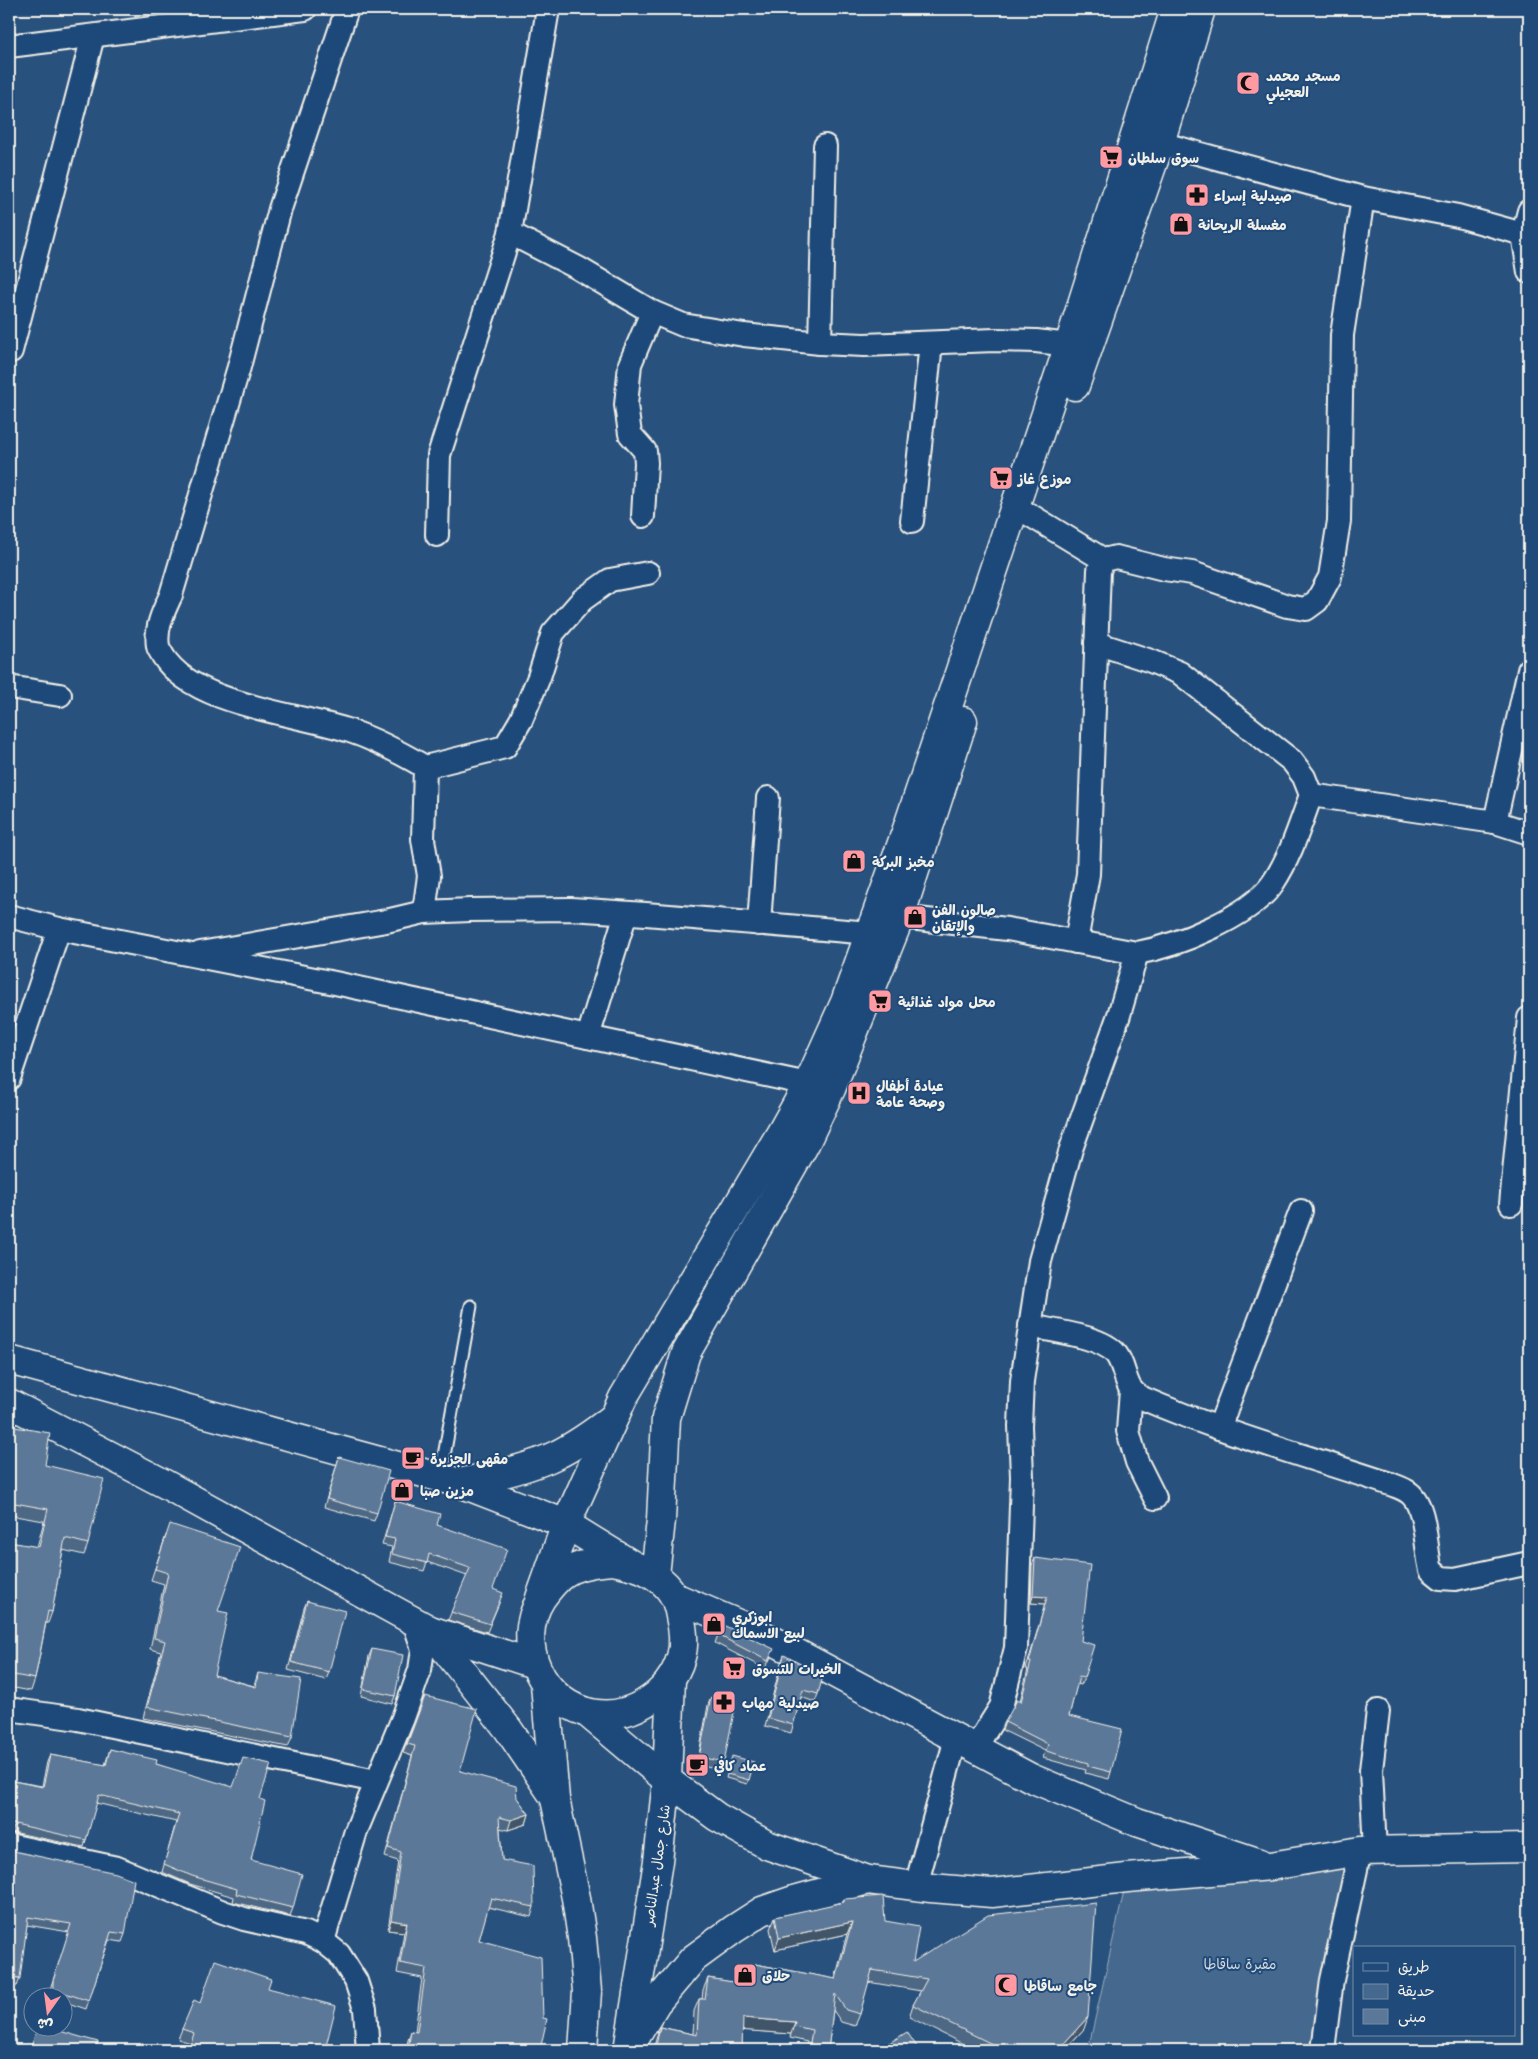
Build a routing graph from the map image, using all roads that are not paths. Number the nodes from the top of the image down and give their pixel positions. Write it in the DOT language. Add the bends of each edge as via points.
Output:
graph roads {
  1 [pos="305,9"];
  2 [pos="347,9"];
  3 [pos="548,9"];
  4 [pos="1175,9"];
  5 [pos="1201,9"];
  6 [pos="93,36"];
  7 [pos="9,46"];
  8 [pos="1160,143"];
  9 [pos="825,146"];
  10 [pos="1363,198"];
  11 [pos="1529,211"];
  12 [pos="510,233"];
  13 [pos="1523,234"];
  14 [pos="1529,272"];
  15 [pos="652,312"];
  16 [pos="820,343"];
  17 [pos="931,343"];
  18 [pos="1069,346"];
  19 [pos="11,351"];
  20 [pos="1030,514"];
  21 [pos="644,516"];
  22 [pos="912,521"];
  23 [pos="437,535"];
  24 [pos="1104,560"];
  25 [pos="648,573"];
  26 [pos="1096,644"];
  27 [pos="1529,670"];
  28 [pos="9,687"];
  29 [pos="60,695"];
  30 [pos="425,767"];
  31 [pos="1311,795"];
  32 [pos="768,798"];
  33 [pos="1495,822"];
  34 [pos="1529,833"];
  35 [pos="424,912"];
  36 [pos="626,913"];
  37 [pos="9,916"];
  38 [pos="900,917"];
  39 [pos="759,924"];
  40 [pos="58,929"];
  41 [pos="870,933"];
  42 [pos="1076,942"];
  43 [pos="1137,954"];
  44 [pos="187,955"];
  45 [pos="1529,1018"];
  46 [pos="588,1037"];
  47 [pos="1528,1049"];
  48 [pos="9,1078"];
  49 [pos="808,1084"];
  50 [pos="1512,1204"];
  51 [pos="1301,1211"];
  52 [pos="471,1306"];
  53 [pos="1030,1326"];
  54 [pos="9,1360"];
  55 [pos="1131,1390"];
  56 [pos="9,1403"];
  57 [pos="615,1416"];
  58 [pos="1219,1428"];
  59 [pos="450,1480"];
  60 [pos="1155,1498"];
  61 [pos="566,1524"];
  62 [pos="1529,1562"];
  63 [pos="644,1570"];
  64 [pos="540,1598"];
  65 [pos="677,1598"];
  66 [pos="422,1625"];
  67 [pos="539,1674"];
  68 [pos="671,1679"];
  69 [pos="9,1709"];
  70 [pos="1378,1711"];
  71 [pos="586,1712"];
  72 [pos="965,1743"];
  73 [pos="667,1780"];
  74 [pos="376,1781"];
  75 [pos="555,1798"];
  76 [pos="9,1845"];
  77 [pos="1529,1848"];
  78 [pos="1367,1851"];
  79 [pos="1271,1866"];
  80 [pos="868,1880"];
  81 [pos="916,1886"];
  82 [pos="323,1941"];
  83 [pos="368,2050"];
  84 [pos="583,2050"];
  85 [pos="628,2050"];
  86 [pos="1323,2050"];
  1 -- 6 [label="street"];
  2 -- 30 [label="street" via="280,209 236,376 171,595 160,619 158,646 169,665 193,684 230,700 350,730"];
  3 -- 12 [label="street"];
  4 -- 18 [label="main road"];
  5 -- 8 [label="main road"];
  6 -- 7 [label="street"];
  6 -- 19 [label="street"];
  8 -- 10 [label="street"];
  8 -- 20 [label="main road"];
  9 -- 16 [label="street"];
  10 -- 13 [label="street" via="1458,216"];
  10 -- 24 [label="street" via="1342,335 1339,521 1330,577 1316,601 1306,609 1287,606 1192,573 1116,557"];
  11 -- 13 [label="street"];
  12 -- 15 [label="street"];
  12 -- 23 [label="street" via="439,456"];
  13 -- 14 [label="street"];
  15 -- 16 [label="street" via="683,325"];
  15 -- 21 [label="street" via="630,364 626,405 630,434 645,451"];
  16 -- 17 [label="street"];
  17 -- 18 [label="street" via="995,340"];
  17 -- 22 [label="street"];
  18 -- 41 [label="main road"];
  20 -- 24 [label="street"];
  20 -- 38 [label="main road"];
  24 -- 26 [label="street" via="1097,586"];
  25 -- 30 [label="street" via="610,580 582,600 553,633 522,720 505,747"];
  26 -- 31 [label="street" via="1151,660 1180,673 1292,761 1304,777"];
  26 -- 42 [label="street" via="1088,874"];
  27 -- 33 [label="street"];
  28 -- 29 [label="street"];
  30 -- 35 [label="street" via="423,839 428,876"];
  31 -- 33 [label="street"];
  31 -- 43 [label="street" via="1289,854 1272,884 1255,901 1200,933 1157,950"];
  32 -- 39 [label="street"];
  33 -- 34 [label="street"];
  35 -- 36 [label="street" via="571,909"];
  35 -- 44 [label="street"];
  36 -- 39 [label="street"];
  36 -- 46 [label="street"];
  37 -- 40 [label="street"];
  38 -- 42 [label="street"];
  38 -- 63 [label="main road" via="831,1090 809,1136 686,1353 666,1418 661,1520"];
  39 -- 41 [label="street"];
  40 -- 44 [label="street"];
  40 -- 48 [label="street"];
  41 -- 49 [label="main road" via="845,1002"];
  42 -- 43 [label="street"];
  43 -- 53 [label="street" via="1052,1214 1040,1262"];
  44 -- 46 [label="street"];
  45 -- 47 [label="street"];
  46 -- 49 [label="street"];
  47 -- 50 [label="street"];
  49 -- 57 [label="main road"];
  51 -- 58 [label="street"];
  52 -- 59 [label="lane"];
  53 -- 55 [label="street" via="1106,1346 1116,1354"];
  53 -- 72 [label="street" via="1022,1380 1016,1648 1001,1707"];
  54 -- 59 [label="main road"];
  55 -- 58 [label="street" via="1139,1397"];
  55 -- 60 [label="street" via="1128,1431 1137,1462"];
  56 -- 66 [label="main road"];
  57 -- 59 [label="main road" via="555,1456 493,1475"];
  57 -- 61 [label="main road"];
  58 -- 62 [label="street" via="1385,1482 1409,1493 1419,1504 1424,1520 1431,1570 1441,1578 1455,1579"];
  59 -- 61 [label="main road"];
  61 -- 63 [label="main road"];
  61 -- 64 [label="main road"];
  63 -- 64 [label="main road" via="613,1561 592,1562 571,1569"];
  63 -- 65 [label="main road"];
  64 -- 67 [label="main road" via="530,1630 530,1648"];
  65 -- 68 [label="main road" via="683,1631 681,1657"];
  65 -- 72 [label="main road" via="757,1632"];
  66 -- 67 [label="main road"];
  66 -- 74 [label="street" via="420,1670"];
  66 -- 75 [label="main road" via="508,1729"];
  67 -- 71 [label="main road" via="560,1699"];
  67 -- 75 [label="main road"];
  68 -- 71 [label="main road" via="655,1697 634,1709 610,1714"];
  68 -- 73 [label="main road, شارع جمال عبدالناصر"];
  69 -- 74 [label="street" via="78,1719"];
  70 -- 78 [label="street"];
  71 -- 73 [label="main road"];
  72 -- 79 [label="main road" via="1032,1778 1136,1822"];
  72 -- 81 [label="street"];
  73 -- 80 [label="main road" via="717,1817 767,1844"];
  73 -- 85 [label="main road, شارع جمال عبدالناصر" via="658,1860"];
  74 -- 82 [label="street" via="356,1832"];
  75 -- 84 [label="main road" via="582,1938 587,1991"];
  76 -- 82 [label="street" via="117,1868 237,1917 306,1933"];
  77 -- 78 [label="main road"];
  78 -- 79 [label="main road"];
  78 -- 86 [label="street" via="1332,1980"];
  79 -- 81 [label="main road" via="992,1893"];
  80 -- 81 [label="main road"];
  80 -- 85 [label="main road" via="794,1900 762,1912 734,1929 693,1959 656,2003"];
  82 -- 83 [label="street" via="339,1954 356,1981 365,2009"];
}
